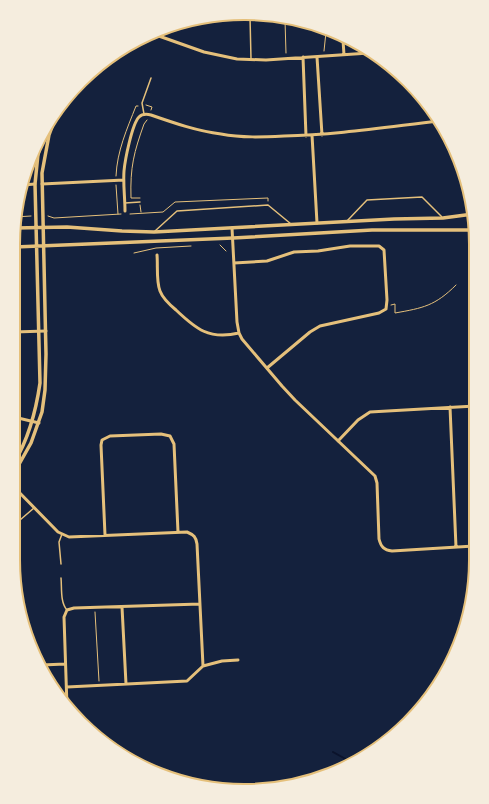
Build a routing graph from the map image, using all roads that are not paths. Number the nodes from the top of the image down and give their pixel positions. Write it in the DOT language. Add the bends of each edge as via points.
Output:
graph roads {
  1 [pos="250,20"];
  2 [pos="160,37"];
  3 [pos="343,43"];
  4 [pos="362,54"];
  5 [pos="344,55"];
  6 [pos="303,57"];
  7 [pos="317,57"];
  8 [pos="251,60"];
  9 [pos="151,78"];
  10 [pos="144,114"];
  11 [pos="433,123"];
  12 [pos="52,129"];
  13 [pos="312,135"];
  14 [pos="322,135"];
  15 [pos="306,136"];
  16 [pos="37,158"];
  17 [pos="124,180"];
  18 [pos="35,184"];
  19 [pos="42,184"];
  20 [pos="28,185"];
  21 [pos="140,202"];
  22 [pos="125,203"];
  23 [pos="125,211"];
  24 [pos="467,215"];
  25 [pos="443,218"];
  26 [pos="345,222"];
  27 [pos="317,223"];
  28 [pos="292,225"];
  29 [pos="20,228"];
  30 [pos="36,228"];
  31 [pos="43,228"];
  32 [pos="232,228"];
  33 [pos="469,230"];
  34 [pos="154,232"];
  35 [pos="233,238"];
  36 [pos="37,246"];
  37 [pos="44,246"];
  38 [pos="20,247"];
  39 [pos="157,254"];
  40 [pos="234,263"];
  41 [pos="39,331"];
  42 [pos="46,331"];
  43 [pos="20,332"];
  44 [pos="239,333"];
  45 [pos="267,368"];
  46 [pos="469,406"];
  47 [pos="450,407"];
  48 [pos="20,418"];
  49 [pos="32,421"];
  50 [pos="39,423"];
  51 [pos="338,441"];
  52 [pos="20,452"];
  53 [pos="20,463"];
  54 [pos="20,493"];
  55 [pos="35,507"];
  56 [pos="20,520"];
  57 [pos="178,532"];
  58 [pos="62,534"];
  59 [pos="105,535"];
  60 [pos="469,546"];
  61 [pos="456,547"];
  62 [pos="61,564"];
  63 [pos="61,578"];
  64 [pos="200,604"];
  65 [pos="122,607"];
  66 [pos="67,610"];
  67 [pos="238,660"];
  68 [pos="65,664"];
  69 [pos="46,665"];
  70 [pos="203,666"];
  71 [pos="126,684"];
  72 [pos="67,687"];
  73 [pos="68,698"];
  1 -- 8 [label="lane"];
  2 -- 8 [label="street" via="204,52"];
  3 -- 5 [label="street"];
  4 -- 5 [label="street"];
  5 -- 7 [label="street"];
  6 -- 7 [label="street"];
  6 -- 8 [label="street"];
  6 -- 15 [label="street"];
  7 -- 14 [label="street"];
  9 -- 10 [label="lane" via="142,103"];
  10 -- 15 [label="street" via="220,134 248,137"];
  10 -- 17 [label="street" via="137,120 130,140"];
  11 -- 14 [label="street"];
  12 -- 19 [label="street" via="46,147"];
  13 -- 14 [label="street"];
  13 -- 15 [label="street"];
  13 -- 27 [label="street"];
  16 -- 18 [label="street"];
  17 -- 19 [label="street"];
  17 -- 22 [label="street"];
  18 -- 20 [label="street"];
  18 -- 30 [label="street"];
  19 -- 31 [label="street"];
  21 -- 22 [label="lane"];
  22 -- 23 [label="street"];
  24 -- 25 [label="street"];
  25 -- 26 [label="street"];
  25 -- 26 [label="lane" via="422,197 367,200"];
  26 -- 27 [label="street"];
  27 -- 28 [label="street"];
  28 -- 32 [label="street"];
  28 -- 34 [label="lane" via="268,205 176,210"];
  29 -- 30 [label="street"];
  30 -- 31 [label="street"];
  30 -- 36 [label="street"];
  31 -- 34 [label="street"];
  31 -- 37 [label="street"];
  32 -- 34 [label="street"];
  32 -- 35 [label="street"];
  33 -- 35 [label="street" via="372,230"];
  35 -- 37 [label="street"];
  35 -- 40 [label="street"];
  36 -- 37 [label="street"];
  36 -- 38 [label="street"];
  36 -- 41 [label="street"];
  37 -- 42 [label="street"];
  39 -- 44 [label="street" via="159,289 168,304 191,325 204,332 224,336"];
  40 -- 44 [label="street"];
  40 -- 45 [label="street" via="267,260 294,252 350,246 379,246 384,250 386,309 379,313 327,323 315,328"];
  41 -- 42 [label="street"];
  41 -- 43 [label="street"];
  41 -- 49 [label="street" via="40,382"];
  42 -- 50 [label="street" via="45,390"];
  44 -- 45 [label="street"];
  45 -- 51 [label="street" via="295,400"];
  46 -- 47 [label="street"];
  47 -- 51 [label="street" via="370,412 358,420"];
  47 -- 61 [label="street"];
  48 -- 49 [label="street"];
  49 -- 50 [label="street"];
  49 -- 52 [label="street"];
  50 -- 53 [label="street"];
  51 -- 61 [label="street" via="376,479 379,539 384,549 392,551"];
  54 -- 55 [label="street"];
  55 -- 56 [label="lane"];
  55 -- 58 [label="street"];
  57 -- 59 [label="street"];
  57 -- 59 [label="street" via="174,444 170,436 110,436 102,440 101,446"];
  57 -- 64 [label="street" via="187,532 196,538"];
  58 -- 59 [label="street"];
  58 -- 62 [label="lane"];
  60 -- 61 [label="street"];
  63 -- 66 [label="lane" via="62,601"];
  64 -- 65 [label="street"];
  64 -- 70 [label="street"];
  65 -- 66 [label="street"];
  65 -- 71 [label="street"];
  66 -- 68 [label="street" via="64,617"];
  67 -- 70 [label="street"];
  68 -- 69 [label="street"];
  68 -- 72 [label="street"];
  70 -- 71 [label="street" via="187,681"];
  71 -- 72 [label="street"];
  72 -- 73 [label="street"];
}
